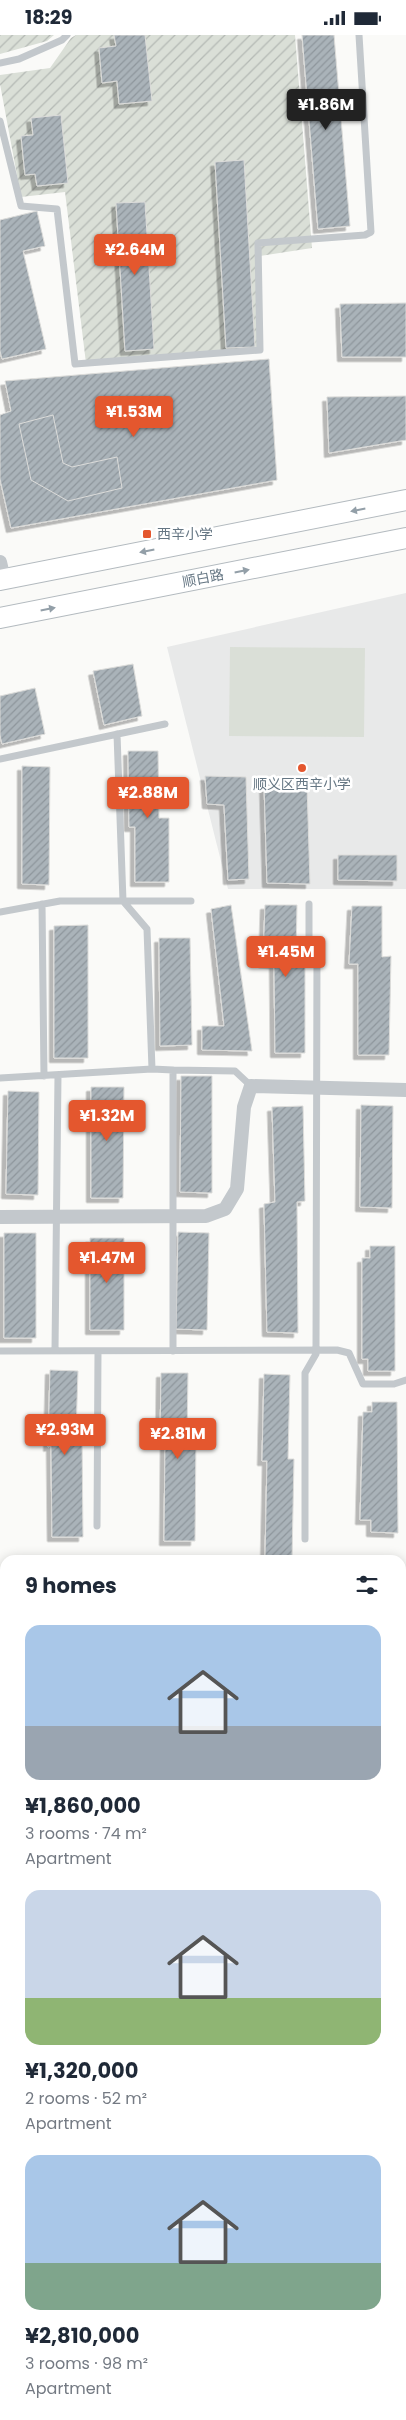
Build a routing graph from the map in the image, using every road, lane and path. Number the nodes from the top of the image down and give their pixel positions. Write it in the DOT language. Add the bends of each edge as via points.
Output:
graph roads {
  1 [pos="67,35"];
  2 [pos="359,35"];
  3 [pos="0,63"];
  4 [pos="0,121"];
  5 [pos="406,500"];
  6 [pos="406,539"];
  7 [pos="1,574"];
  8 [pos="0,618"];
  9 [pos="165,724"];
  10 [pos="117,734"];
  11 [pos="0,759"];
  12 [pos="123,901"];
  13 [pos="191,901"];
  14 [pos="42,904"];
  15 [pos="309,904"];
  16 [pos="0,911"];
  17 [pos="152,1069"];
  18 [pos="174,1070"];
  19 [pos="58,1075"];
  20 [pos="44,1076"];
  21 [pos="0,1078"];
  22 [pos="251,1086"];
  23 [pos="316,1088"];
  24 [pos="406,1090"];
  25 [pos="174,1216"];
  26 [pos="0,1217"];
  27 [pos="57,1217"];
  28 [pos="316,1350"];
  29 [pos="0,1351"];
  30 [pos="55,1351"];
  31 [pos="98,1351"];
  32 [pos="174,1351"];
  33 [pos="406,1380"];
  34 [pos="97,1526"];
  35 [pos="305,1539"];
  1 -- 3 [label="lane" via="19,59"];
  2 -- 4 [label="lane" via="371,232 258,243 260,350 75,364 57,209 21,206"];
  5 -- 7 [label="main road, one-way"];
  8 -- 6 [label="main road, 顺白路, one-way"];
  9 -- 10 [label="lane"];
  10 -- 11 [label="lane"];
  10 -- 12 [label="lane"];
  12 -- 13 [label="lane"];
  12 -- 14 [label="lane"];
  12 -- 17 [label="lane" via="147,929"];
  14 -- 16 [label="lane"];
  14 -- 20 [label="lane"];
  15 -- 23 [label="lane" via="309,937 316,949"];
  17 -- 18 [label="lane"];
  17 -- 19 [label="lane"];
  18 -- 22 [label="lane" via="235,1071"];
  18 -- 25 [label="lane"];
  19 -- 20 [label="lane"];
  19 -- 27 [label="lane"];
  20 -- 21 [label="lane"];
  22 -- 23 [label="street"];
  22 -- 25 [label="street" via="244,1107 237,1189 225,1209 206,1216"];
  23 -- 24 [label="street"];
  23 -- 28 [label="lane"];
  25 -- 27 [label="street"];
  25 -- 32 [label="lane"];
  26 -- 27 [label="street"];
  27 -- 30 [label="lane"];
  28 -- 32 [label="lane"];
  28 -- 33 [label="lane" via="349,1353 363,1384 394,1384"];
  28 -- 35 [label="lane" via="305,1373"];
  29 -- 30 [label="lane"];
  30 -- 31 [label="lane"];
  31 -- 32 [label="lane"];
  31 -- 34 [label="lane"];
}
